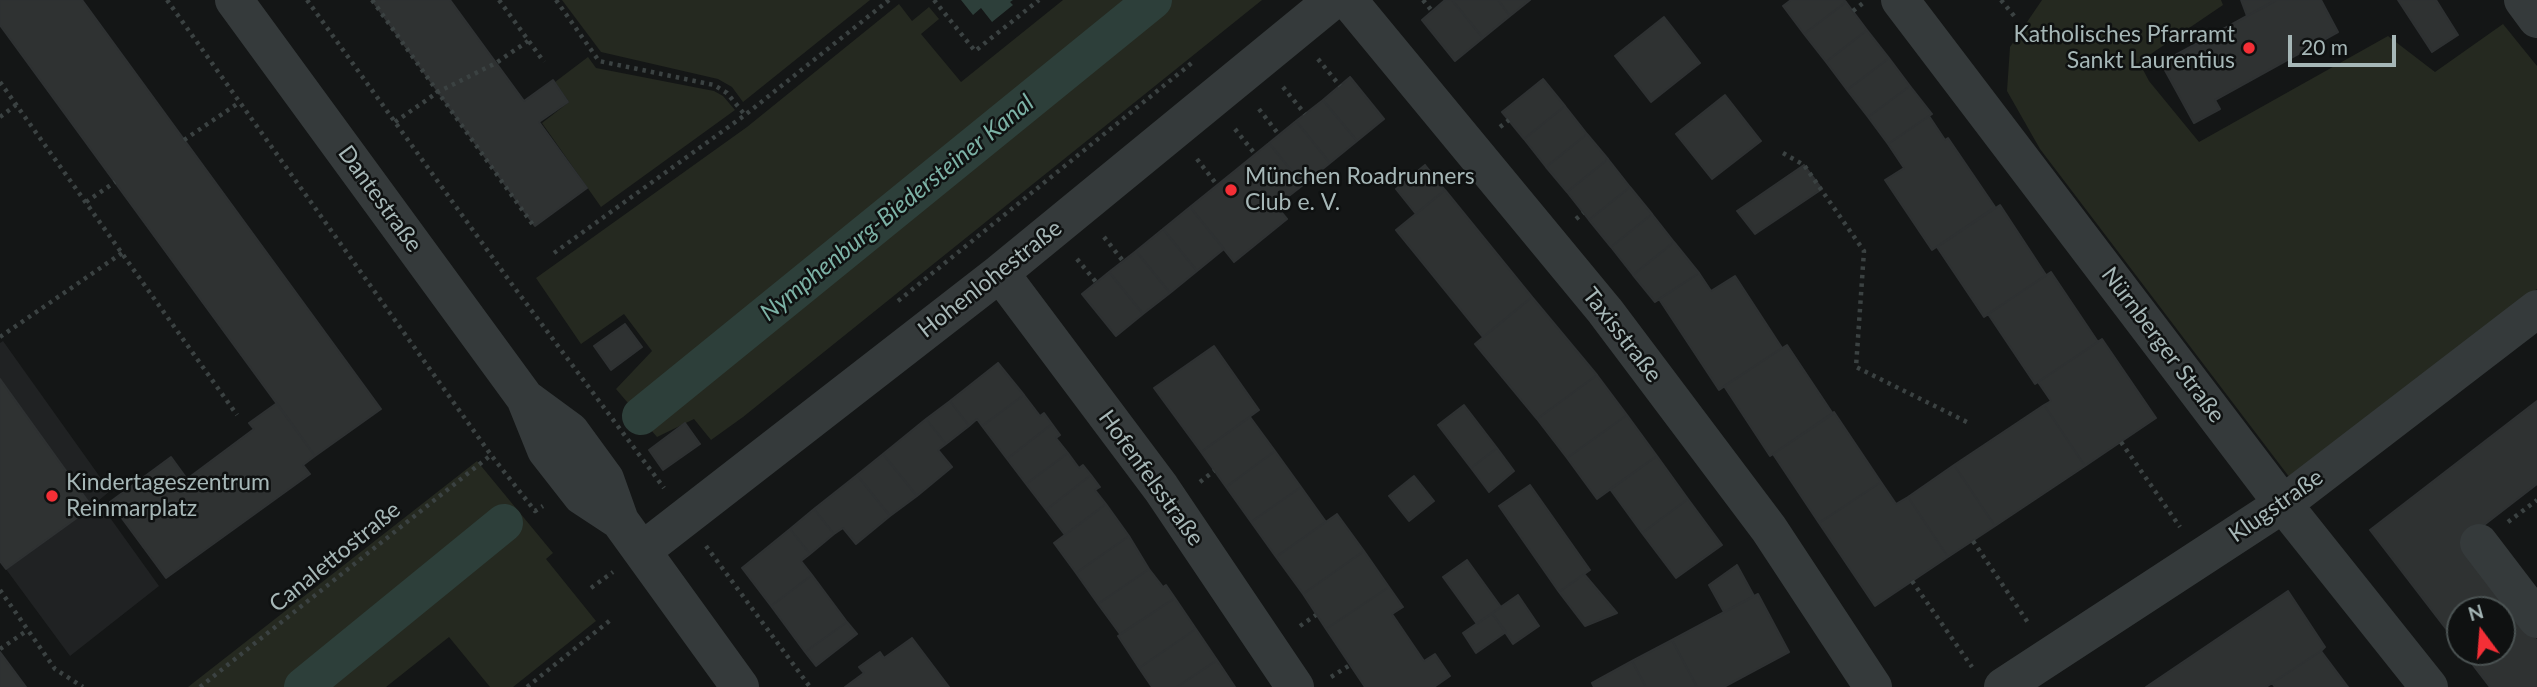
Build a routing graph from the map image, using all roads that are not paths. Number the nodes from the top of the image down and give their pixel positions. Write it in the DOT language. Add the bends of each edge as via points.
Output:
graph roads {
  1 [pos="234,0"];
  2 [pos="1333,0"];
  3 [pos="1348,0"];
  4 [pos="1900,0"];
  5 [pos="2523,0"];
  6 [pos="2537,19"];
  7 [pos="1000,273"];
  8 [pos="2537,309"];
  9 [pos="2283,504"];
  10 [pos="631,536"];
  11 [pos="2479,544"];
  12 [pos="2537,619"];
  13 [pos="1991,682"];
  14 [pos="740,687"];
  15 [pos="1295,687"];
  16 [pos="1874,687"];
  17 [pos="2429,687"];
  1 -- 10 [label="street, Dantestraße" via="525,398 546,450 582,496"];
  2 -- 7 [label="street, Hohenlohestraße"];
  3 -- 16 [label="street, Taxisstraße" via="1612,320 1769,529"];
  4 -- 9 [label="street, Nürnberger Straße"];
  5 -- 6 [label="street"];
  7 -- 10 [label="street, Hohenlohestraße" via="684,518"];
  7 -- 15 [label="street, Hofenfelsstraße" via="1161,488"];
  8 -- 9 [label="street, Klugstraße"];
  9 -- 13 [label="street, Klugstraße" via="2050,655"];
  9 -- 17 [label="street, Nürnberger Straße"];
  10 -- 14 [label="street"];
  11 -- 12 [label="street"];
}
